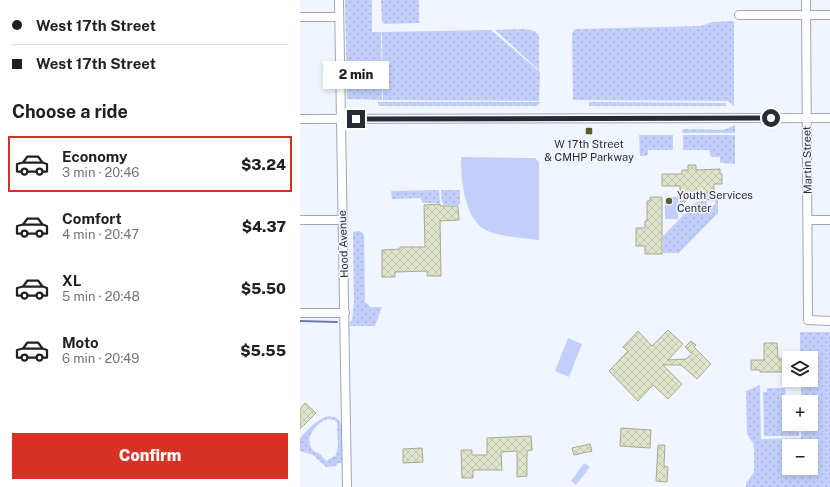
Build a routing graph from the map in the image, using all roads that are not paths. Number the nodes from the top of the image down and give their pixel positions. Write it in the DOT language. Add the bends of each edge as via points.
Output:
graph roads {
  1 [pos="339,0"];
  2 [pos="806,0"];
  3 [pos="739,15"];
  4 [pos="806,15"];
  5 [pos="830,16"];
  6 [pos="300,17"];
  7 [pos="339,17"];
  8 [pos="300,118"];
  9 [pos="806,118"];
  10 [pos="830,118"];
  11 [pos="341,119"];
  12 [pos="300,220"];
  13 [pos="342,220"];
  14 [pos="808,220"];
  15 [pos="830,220"];
  16 [pos="300,313"];
  17 [pos="345,313"];
  18 [pos="830,320"];
  19 [pos="347,487"];
  1 -- 7 [label="street, Hood Avenue"];
  2 -- 4 [label="street, Martin Street"];
  3 -- 4 [label="street"];
  4 -- 5 [label="street"];
  4 -- 9 [label="street, Martin Street"];
  6 -- 7 [label="street"];
  7 -- 11 [label="street, Hood Avenue"];
  8 -- 11 [label="street"];
  9 -- 10 [label="street"];
  9 -- 11 [label="street"];
  9 -- 14 [label="street, Martin Street"];
  11 -- 13 [label="street, Hood Avenue"];
  12 -- 13 [label="street"];
  13 -- 17 [label="street, Hood Avenue"];
  14 -- 15 [label="street"];
  14 -- 18 [label="street, Martin Street" via="808,320"];
  16 -- 17 [label="street"];
  17 -- 19 [label="street, Hood Avenue"];
}
